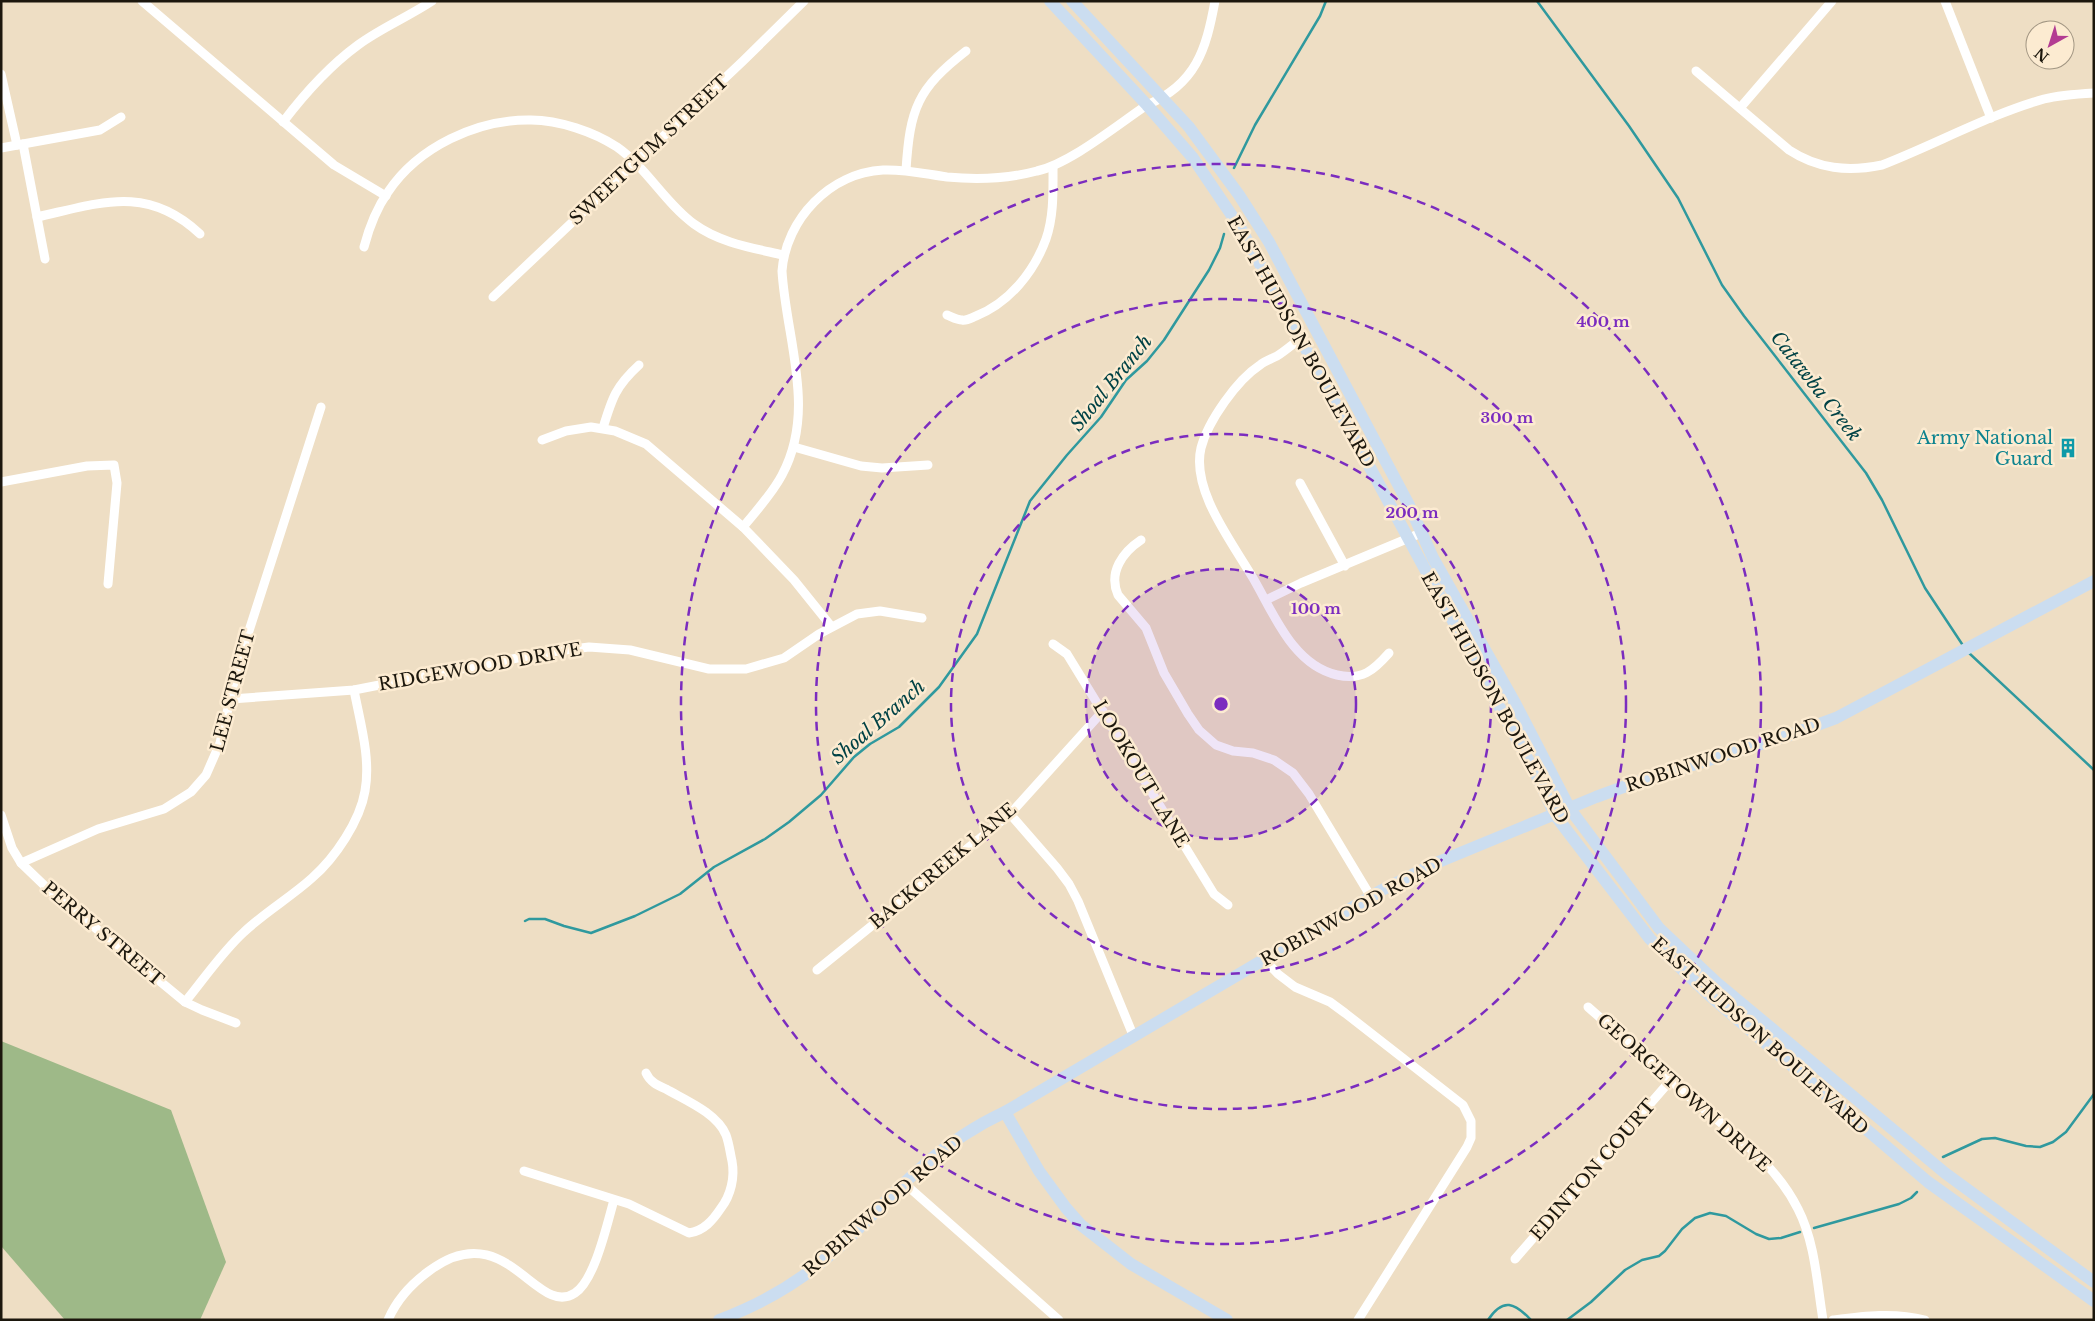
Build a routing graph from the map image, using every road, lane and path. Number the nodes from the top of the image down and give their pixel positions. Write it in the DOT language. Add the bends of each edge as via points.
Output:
graph roads {
  1 [pos="142,1"];
  2 [pos="432,1"];
  3 [pos="804,1"];
  4 [pos="1050,1"];
  5 [pos="1072,1"];
  6 [pos="1216,1"];
  7 [pos="1832,1"];
  8 [pos="1945,1"];
  9 [pos="966,51"];
  10 [pos="1696,71"];
  11 [pos="1,74"];
  12 [pos="2094,93"];
  13 [pos="1163,98"];
  14 [pos="1147,105"];
  15 [pos="1740,108"];
  16 [pos="121,117"];
  17 [pos="1991,118"];
  18 [pos="283,122"];
  19 [pos="20,144"];
  20 [pos="1,148"];
  21 [pos="636,162"];
  22 [pos="1053,167"];
  23 [pos="906,170"];
  24 [pos="386,196"];
  25 [pos="37,218"];
  26 [pos="200,234"];
  27 [pos="364,247"];
  28 [pos="783,254"];
  29 [pos="45,259"];
  30 [pos="493,297"];
  31 [pos="947,316"];
  32 [pos="1318,333"];
  33 [pos="1301,338"];
  34 [pos="639,365"];
  35 [pos="321,408"];
  36 [pos="603,428"];
  37 [pos="542,440"];
  38 [pos="794,447"];
  39 [pos="928,465"];
  40 [pos="1,482"];
  41 [pos="1300,483"];
  42 [pos="743,527"];
  43 [pos="1421,533"];
  44 [pos="1141,540"];
  45 [pos="1409,540"];
  46 [pos="1345,566"];
  47 [pos="2094,581"];
  48 [pos="108,584"];
  49 [pos="1266,600"];
  50 [pos="922,618"];
  51 [pos="831,626"];
  52 [pos="1053,644"];
  53 [pos="1390,653"];
  54 [pos="354,690"];
  55 [pos="231,699"];
  56 [pos="1103,711"];
  57 [pos="1570,809"];
  58 [pos="1010,814"];
  59 [pos="1555,815"];
  60 [pos="1,816"];
  61 [pos="21,863"];
  62 [pos="1371,897"];
  63 [pos="1228,906"];
  64 [pos="1264,959"];
  65 [pos="816,970"];
  66 [pos="185,1002"];
  67 [pos="1588,1007"];
  68 [pos="236,1023"];
  69 [pos="1133,1035"];
  70 [pos="646,1072"];
  71 [pos="1670,1081"];
  72 [pos="1005,1112"];
  73 [pos="524,1171"];
  74 [pos="904,1183"];
  75 [pos="614,1200"];
  76 [pos="1515,1259"];
  77 [pos="2094,1282"];
  78 [pos="2094,1301"];
  79 [pos="388,1320"];
  80 [pos="720,1320"];
  81 [pos="1059,1320"];
  82 [pos="1227,1320"];
  83 [pos="1358,1320"];
  84 [pos="1823,1320"];
  85 [pos="1834,1320"];
  86 [pos="1925,1320"];
  1 -- 18 [label="street"];
  2 -- 18 [label="street" via="359,44 305,92"];
  3 -- 21 [label="street, SWEETGUM STREET"];
  4 -- 14 [label="main road, EAST HUDSON BOULEVARD"];
  5 -- 13 [label="main road, EAST HUDSON BOULEVARD"];
  6 -- 13 [label="street" via="1200,60 1188,77"];
  7 -- 15 [label="street"];
  8 -- 17 [label="street"];
  9 -- 23 [label="street" via="931,82 920,100 909,131"];
  10 -- 15 [label="street"];
  11 -- 19 [label="street"];
  12 -- 17 [label="street" via="2045,99"];
  13 -- 14 [label="street"];
  13 -- 32 [label="main road, EAST HUDSON BOULEVARD" via="1239,194"];
  14 -- 22 [label="street"];
  14 -- 33 [label="main road, EAST HUDSON BOULEVARD" via="1193,158 1241,229"];
  15 -- 17 [label="street" via="1804,159 1843,169 1864,169 1882,164"];
  16 -- 19 [label="street" via="100,130"];
  18 -- 24 [label="street" via="334,165"];
  19 -- 20 [label="street"];
  19 -- 25 [label="street"];
  21 -- 24 [label="street" via="616,147 572,128 531,120 500,123 446,140 404,173"];
  21 -- 28 [label="street" via="695,224 728,241"];
  21 -- 30 [label="street, SWEETGUM STREET"];
  22 -- 23 [label="street" via="988,179"];
  22 -- 31 [label="street" via="1051,218 1039,257 1028,274 1004,300 986,312 967,320"];
  23 -- 28 [label="street" via="868,172 831,188 817,198 803,215"];
  24 -- 27 [label="street" via="370,226"];
  25 -- 26 [label="street" via="109,202 140,202 178,216"];
  25 -- 29 [label="street"];
  28 -- 38 [label="street" via="783,284 800,397"];
  32 -- 33 [label="main road"];
  32 -- 43 [label="main road, EAST HUDSON BOULEVARD"];
  33 -- 45 [label="main road, EAST HUDSON BOULEVARD"];
  33 -- 49 [label="street" via="1260,365 1232,394 1210,428 1198,466 1202,486 1211,504"];
  34 -- 36 [label="street" via="623,380 613,396"];
  35 -- 55 [label="street, LEE STREET" via="238,666"];
  36 -- 37 [label="street" via="578,428"];
  36 -- 42 [label="street" via="637,439 655,450"];
  38 -- 39 [label="street" via="861,466"];
  38 -- 42 [label="street" via="782,476"];
  40 -- 48 [label="street" via="87,466 114,465 117,482"];
  41 -- 46 [label="street"];
  42 -- 51 [label="street" via="781,565"];
  43 -- 45 [label="street"];
  43 -- 57 [label="main road, EAST HUDSON BOULEVARD"];
  44 -- 62 [label="street" via="1121,559 1114,577 1116,589 1146,628 1164,673 1188,714 1199,730 1216,745 1274,760 1301,781"];
  45 -- 46 [label="street"];
  45 -- 59 [label="main road, EAST HUDSON BOULEVARD"];
  46 -- 49 [label="street"];
  47 -- 57 [label="main road, ROBINWOOD ROAD" via="1816,726 1637,782"];
  49 -- 53 [label="street" via="1295,648 1320,669 1346,677 1362,675 1376,669"];
  50 -- 51 [label="street, RIDGEWOOD DRIVE" via="869,611"];
  51 -- 54 [label="street, RIDGEWOOD DRIVE" via="784,658 746,669 709,669 630,650 589,647"];
  52 -- 56 [label="street, LOOKOUT LANE" via="1067,654"];
  54 -- 55 [label="street, RIDGEWOOD DRIVE"];
  54 -- 66 [label="street" via="365,768 365,792 354,822 324,867 242,934"];
  55 -- 61 [label="street, LEE STREET" via="214,761 206,776 182,799 164,809 82,835"];
  56 -- 58 [label="street, BACKCREEK LANE"];
  56 -- 63 [label="street, LOOKOUT LANE" via="1214,894"];
  57 -- 59 [label="main road, ROBINWOOD ROAD"];
  57 -- 77 [label="main road, EAST HUDSON BOULEVARD" via="1659,928 1716,982 1945,1173"];
  58 -- 65 [label="street, BACKCREEK LANE"];
  58 -- 69 [label="street" via="1069,884"];
  59 -- 62 [label="main road, ROBINWOOD ROAD" via="1436,863"];
  59 -- 78 [label="main road, EAST HUDSON BOULEVARD" via="1650,939 1709,995 1928,1182"];
  60 -- 61 [label="street, PERRY STREET"];
  61 -- 66 [label="street, PERRY STREET"];
  62 -- 64 [label="main road, ROBINWOOD ROAD"];
  64 -- 69 [label="main road, ROBINWOOD ROAD"];
  64 -- 83 [label="street" via="1294,987 1330,1002 1401,1056 1463,1105 1471,1121 1471,1138 1466,1147"];
  66 -- 68 [label="street, PERRY STREET"];
  67 -- 71 [label="street, GEORGETOWN DRIVE"];
  69 -- 72 [label="main road, ROBINWOOD ROAD"];
  70 -- 75 [label="street" via="652,1082 696,1107 722,1128 733,1166 731,1190 722,1208 708,1224 700,1231 689,1233 644,1210"];
  71 -- 76 [label="street, EDINTON COURT"];
  71 -- 84 [label="street, GEORGETOWN DRIVE" via="1760,1158 1791,1196 1810,1241"];
  72 -- 74 [label="main road, ROBINWOOD ROAD" via="973,1128"];
  72 -- 82 [label="main road" via="1039,1171 1081,1225 1131,1264"];
  73 -- 75 [label="street"];
  74 -- 80 [label="main road, ROBINWOOD ROAD" via="856,1232 812,1270 765,1299"];
  74 -- 81 [label="street"];
  75 -- 79 [label="street" via="592,1271 574,1294 560,1297 548,1294 505,1261 480,1253 464,1253 440,1263 415,1282 398,1300"];
  85 -- 86 [label="street" via="1876,1314"];
}
